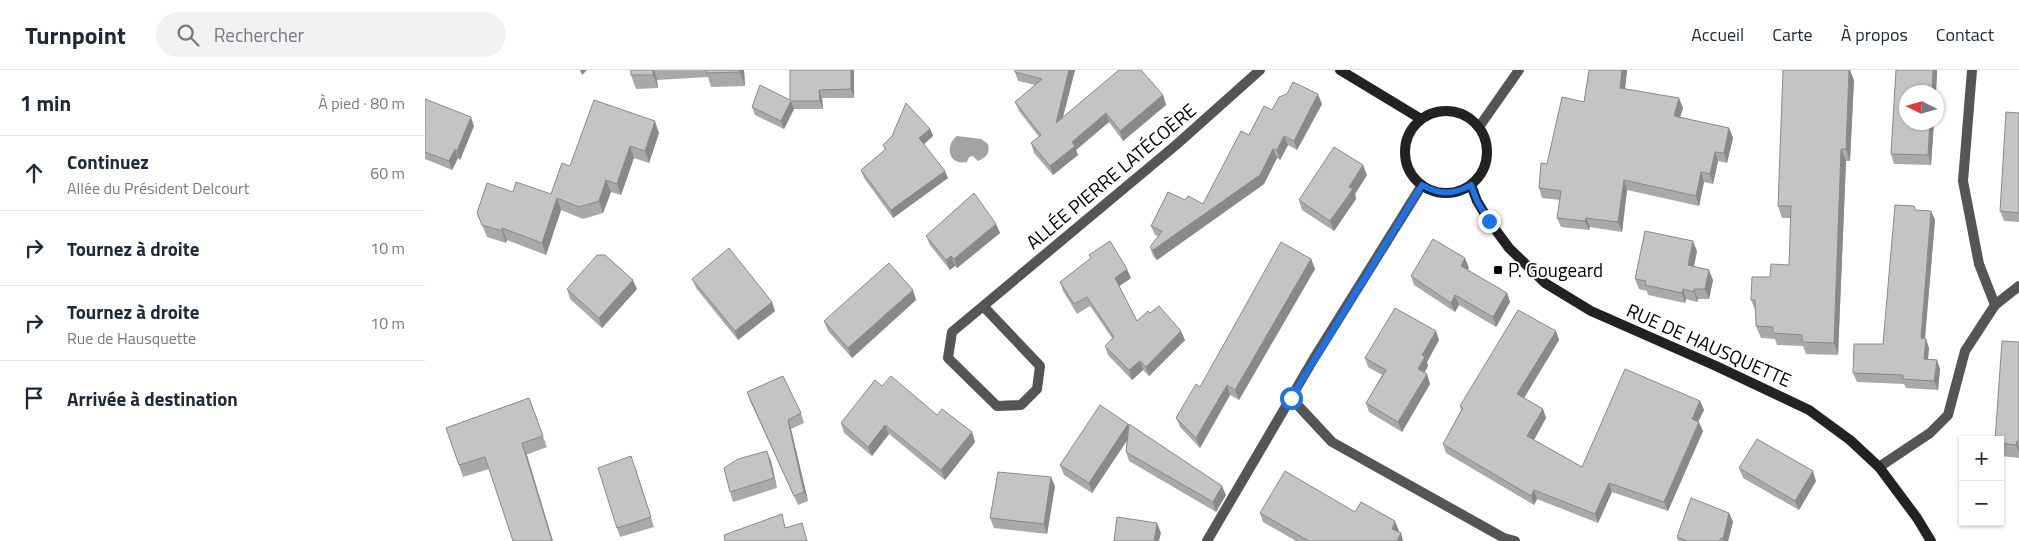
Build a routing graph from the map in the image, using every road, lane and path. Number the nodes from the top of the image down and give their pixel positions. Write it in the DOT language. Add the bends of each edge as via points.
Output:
graph roads {
  1 [pos="1260,70"];
  2 [pos="1340,70"];
  3 [pos="1519,70"];
  4 [pos="1972,70"];
  5 [pos="1421,119"];
  6 [pos="1479,127"];
  7 [pos="1422,185"];
  8 [pos="1471,185"];
  9 [pos="2019,286"];
  10 [pos="1995,305"];
  11 [pos="984,307"];
  12 [pos="1291,398"];
  13 [pos="1879,467"];
  14 [pos="1207,541"];
  15 [pos="1515,541"];
  16 [pos="1931,541"];
  1 -- 11 [label="street, ALLÉE PIERRE LATÉCOÈRE"];
  2 -- 5 [label="street"];
  3 -- 6 [label="street"];
  4 -- 10 [label="street" via="1963,181 1979,264"];
  5 -- 6 [label="street" via="1433,113 1458,112"];
  5 -- 7 [label="street" via="1412,128 1405,152 1410,171"];
  6 -- 8 [label="street" via="1485,138 1487,158 1480,176"];
  7 -- 8 [label="street" via="1433,192 1446,194"];
  7 -- 12 [label="street"];
  8 -- 13 [label="street, RUE DE HAUSQUETTE" via="1477,201 1504,242 1545,283 1591,311 1809,410 1850,440"];
  9 -- 10 [label="street"];
  10 -- 13 [label="street" via="1965,351 1948,415 1930,433"];
  11 -- 11 [label="street, ALLÉE PIERRE LATÉCOÈRE" via="1040,366 1037,389 1021,405 997,406 948,358 952,332"];
  12 -- 14 [label="street"];
  12 -- 15 [label="street" via="1332,442 1504,538"];
  13 -- 16 [label="street, RUE DE HAUSQUETTE"];
}
